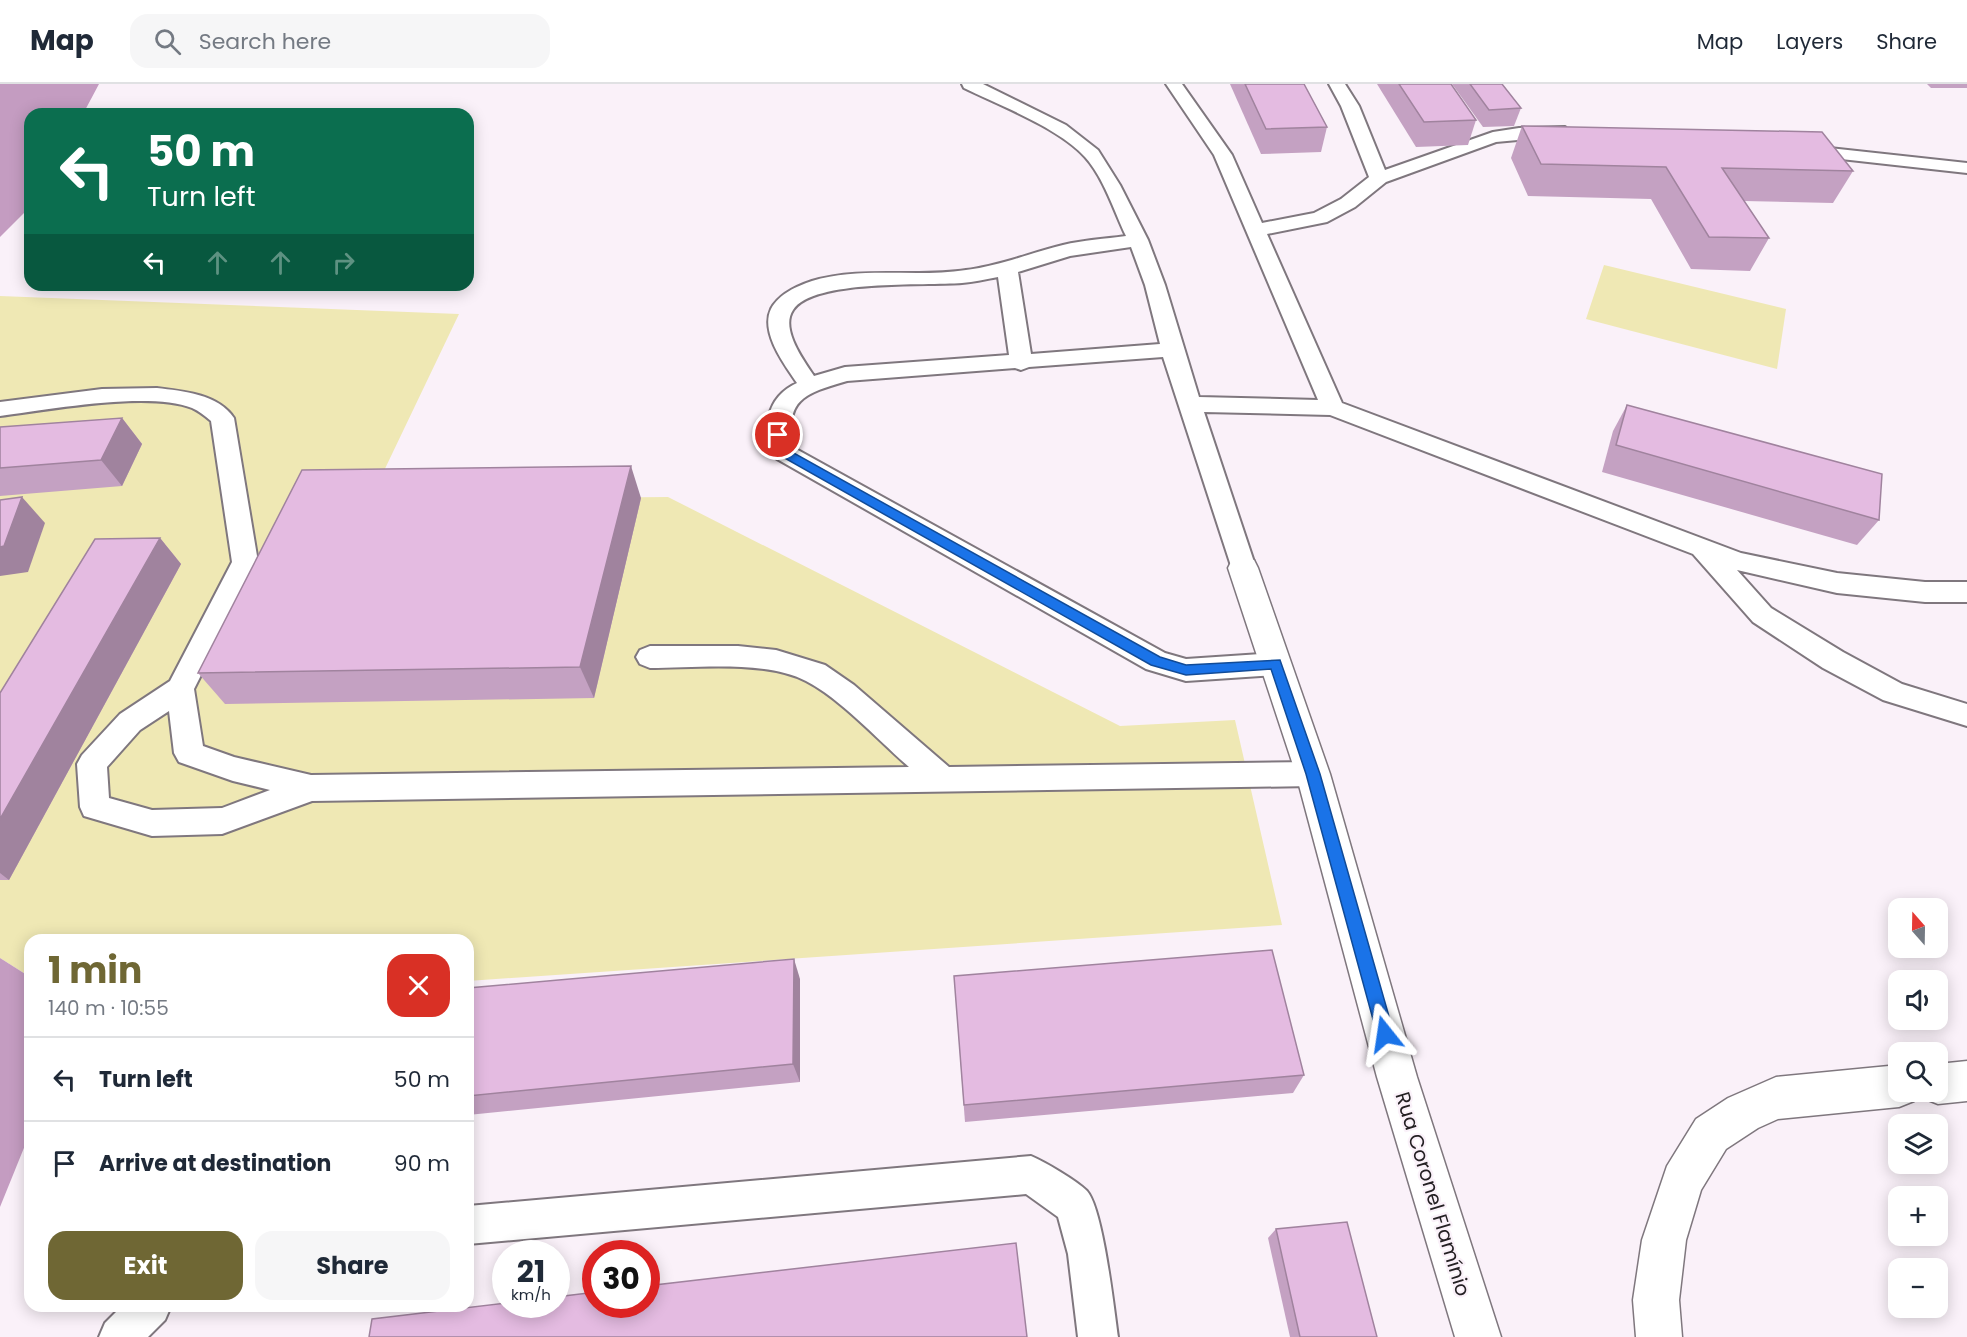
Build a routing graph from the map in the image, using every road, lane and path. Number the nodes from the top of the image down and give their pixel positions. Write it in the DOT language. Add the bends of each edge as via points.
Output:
graph roads {
  1 [pos="970,84"];
  2 [pos="1174,84"];
  3 [pos="1337,84"];
  4 [pos="1581,131"];
  5 [pos="1780,148"];
  6 [pos="1967,168"];
  7 [pos="1379,178"];
  8 [pos="1257,230"];
  9 [pos="1138,240"];
  10 [pos="1007,269"];
  11 [pos="1172,350"];
  12 [pos="1021,363"];
  13 [pos="809,386"];
  14 [pos="1190,404"];
  15 [pos="1333,408"];
  16 [pos="0,409"];
  17 [pos="1698,545"];
  18 [pos="1243,568"];
  19 [pos="1967,592"];
  20 [pos="650,657"];
  21 [pos="1276,664"];
  22 [pos="180,689"];
  23 [pos="1967,715"];
  24 [pos="1313,774"];
  25 [pos="943,779"];
  26 [pos="311,788"];
  27 [pos="1967,1081"];
  28 [pos="1948,1083"];
  29 [pos="1888,1087"];
  30 [pos="474,1224"];
  31 [pos="145,1312"];
  32 [pos="119,1337"];
  33 [pos="1098,1337"];
  34 [pos="1478,1337"];
  35 [pos="1659,1337"];
  1 -- 9 [label="lane" via="1060,129 1092,154 1112,185"];
  2 -- 8 [label="lane" via="1223,155"];
  3 -- 7 [label="lane"];
  4 -- 7 [label="lane" via="1493,137"];
  5 -- 6 [label="lane"];
  7 -- 8 [label="lane" via="1348,203 1320,218"];
  8 -- 15 [label="lane"];
  9 -- 10 [label="lane" via="1067,250"];
  9 -- 11 [label="lane"];
  10 -- 12 [label="lane"];
  10 -- 13 [label="lane" via="964,277 818,286 793,297 781,310 779,328 791,358"];
  11 -- 12 [label="lane"];
  11 -- 14 [label="lane"];
  12 -- 13 [label="lane" via="845,374"];
  13 -- 21 [label="lane" via="790,397 778,415 778,435 785,453 1156,661 1186,670"];
  14 -- 15 [label="lane"];
  14 -- 18 [label="lane"];
  15 -- 17 [label="lane"];
  16 -- 22 [label="lane" via="165,395 198,402 222,418 245,562"];
  17 -- 19 [label="lane" via="1737,561 1837,583"];
  17 -- 23 [label="lane" via="1762,615 1833,660 1893,692"];
  18 -- 21 [label="street, Rua Coronel Flamínio"];
  20 -- 25 [label="lane" via="748,658 776,661 815,673"];
  21 -- 24 [label="street, Rua Coronel Flamínio"];
  22 -- 26 [label="lane" via="189,753 233,769"];
  22 -- 26 [label="lane" via="130,722 92,764 95,807 152,823 222,821"];
  24 -- 25 [label="lane"];
  24 -- 34 [label="street, Rua Coronel Flamínio" via="1397,1077"];
  25 -- 26 [label="lane"];
  27 -- 28 [label="street"];
  29 -- 35 [label="street" via="1776,1098 1711,1134 1682,1181 1663,1250 1656,1300"];
  30 -- 33 [label="lane" via="1031,1175 1074,1205 1087,1254"];
  31 -- 32 [label="lane"];
}
